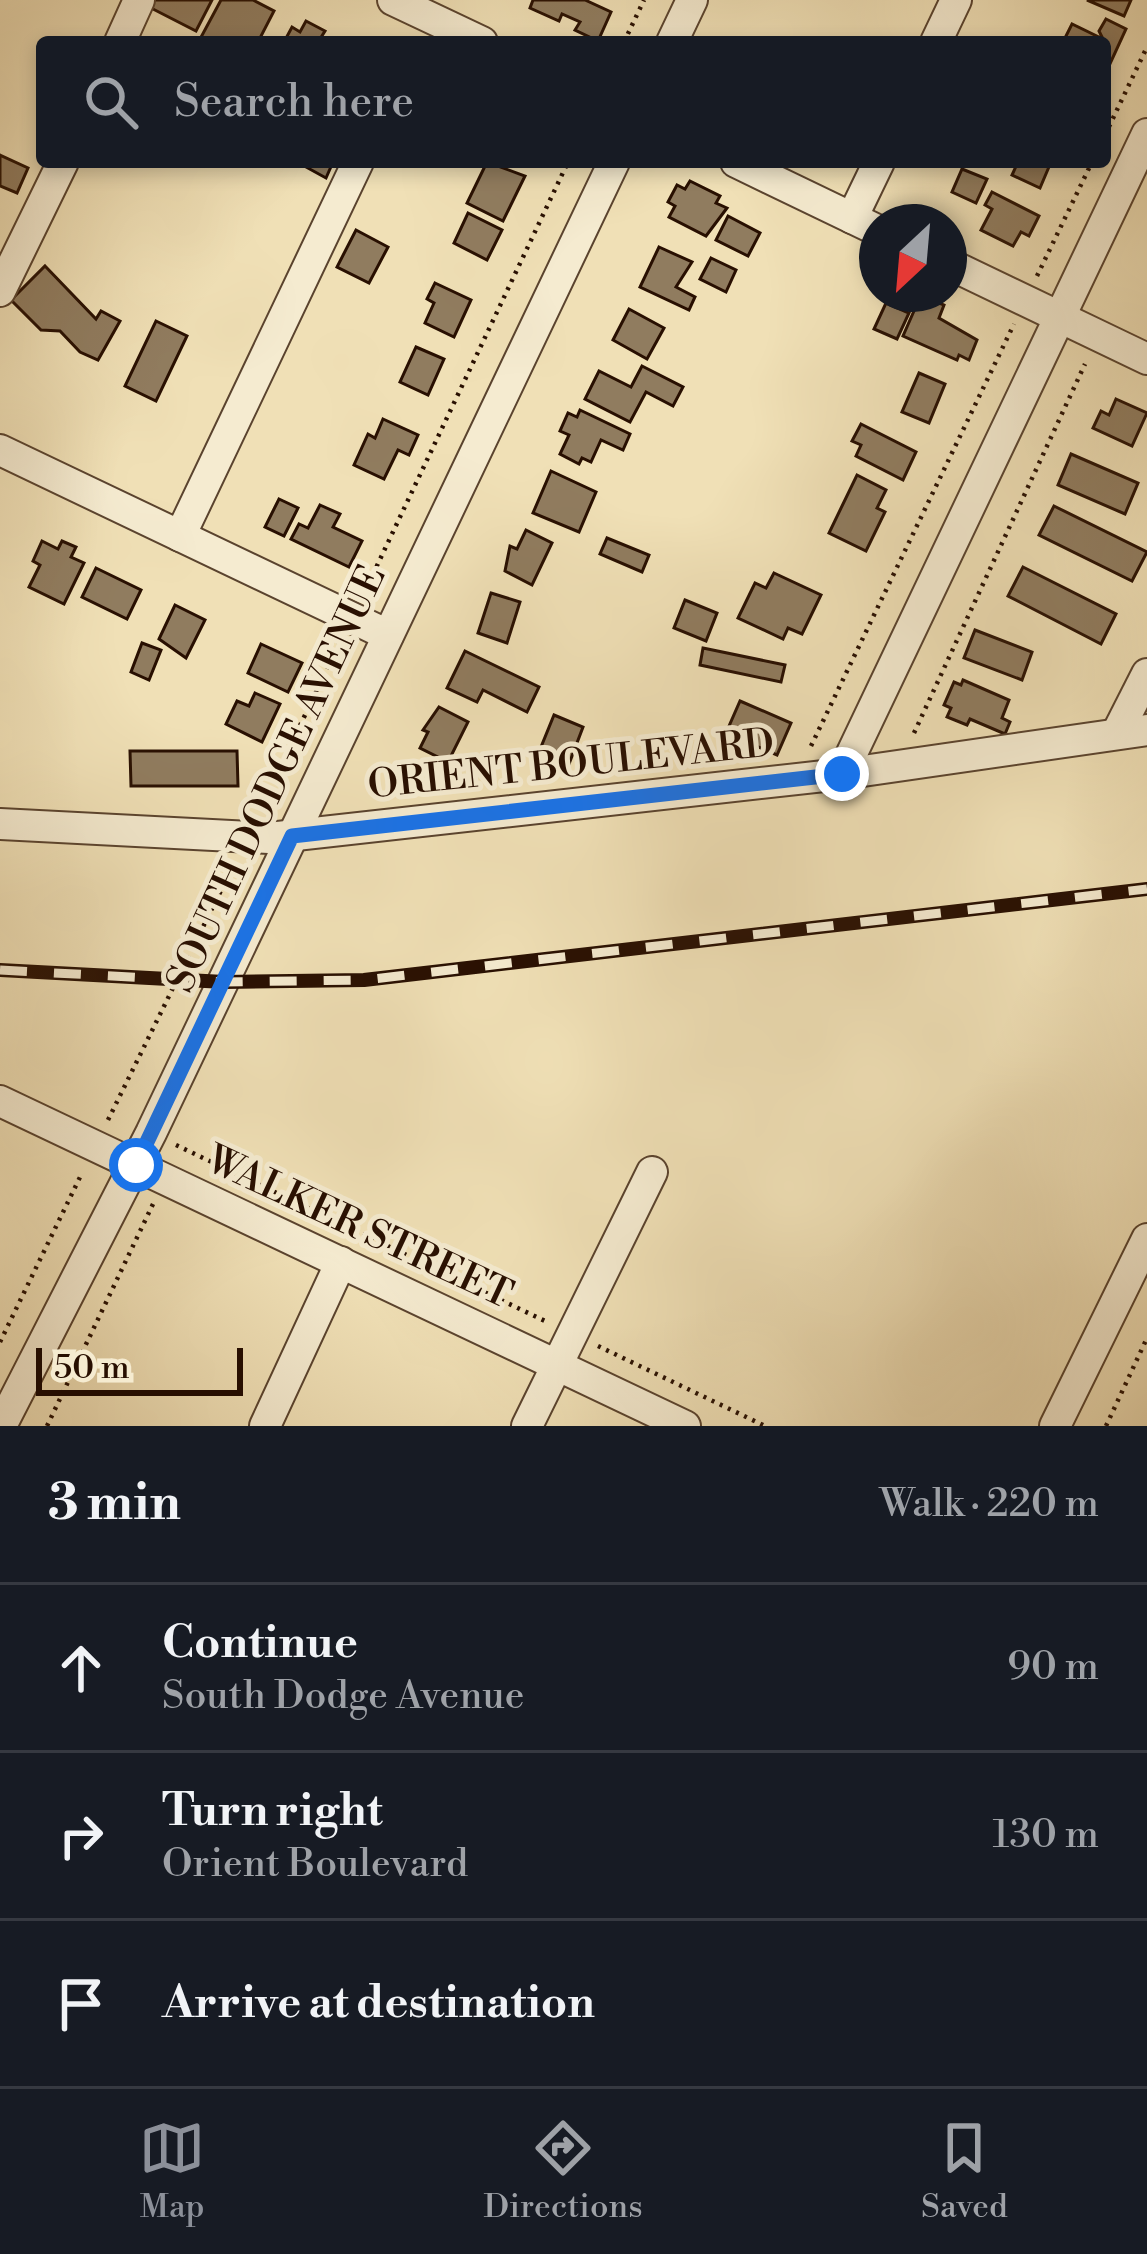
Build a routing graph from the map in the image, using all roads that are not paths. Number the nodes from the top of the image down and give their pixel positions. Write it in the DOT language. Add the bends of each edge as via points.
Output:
graph roads {
  1 [pos="140,0"];
  2 [pos="393,0"];
  3 [pos="692,0"];
  4 [pos="956,0"];
  5 [pos="426,20"];
  6 [pos="123,36"];
  7 [pos="467,36"];
  8 [pos="675,36"];
  9 [pos="939,36"];
  10 [pos="1147,134"];
  11 [pos="60,168"];
  12 [pos="355,168"];
  13 [pos="611,168"];
  14 [pos="748,168"];
  15 [pos="878,168"];
  16 [pos="870,204"];
  17 [pos="859,221"];
  18 [pos="967,273"];
  19 [pos="0,291"];
  20 [pos="1059,317"];
  21 [pos="1147,359"];
  22 [pos="0,450"];
  23 [pos="180,536"];
  24 [pos="388,635"];
  25 [pos="1147,674"];
  26 [pos="1132,731"];
  27 [pos="842,774"];
  28 [pos="0,824"];
  29 [pos="292,836"];
  30 [pos="0,1101"];
  31 [pos="136,1165"];
  32 [pos="652,1172"];
  33 [pos="1147,1239"];
  34 [pos="341,1262"];
  35 [pos="557,1365"];
  36 [pos="1,1426"];
  37 [pos="265,1426"];
  38 [pos="527,1426"];
  39 [pos="685,1426"];
  40 [pos="1055,1426"];
  1 -- 6 [label="street"];
  2 -- 5 [label="street"];
  3 -- 8 [label="street"];
  4 -- 9 [label="street"];
  5 -- 7 [label="street"];
  10 -- 20 [label="street"];
  11 -- 19 [label="street"];
  12 -- 23 [label="street"];
  13 -- 24 [label="street, SOUTH DODGE AVENUE"];
  14 -- 17 [label="street"];
  15 -- 16 [label="street"];
  18 -- 20 [label="street"];
  20 -- 21 [label="street"];
  20 -- 27 [label="street"];
  22 -- 23 [label="street"];
  23 -- 24 [label="street"];
  24 -- 29 [label="street, SOUTH DODGE AVENUE"];
  25 -- 26 [label="street"];
  26 -- 27 [label="street, ORIENT BOULEVARD"];
  27 -- 29 [label="street, ORIENT BOULEVARD"];
  28 -- 29 [label="street, ORIENT BOULEVARD"];
  29 -- 31 [label="street, SOUTH DODGE AVENUE" via="165,1140"];
  30 -- 31 [label="street, WALKER STREET"];
  31 -- 34 [label="street, WALKER STREET"];
  31 -- 36 [label="street, SOUTH DODGE AVENUE"];
  32 -- 35 [label="street"];
  33 -- 40 [label="street"];
  34 -- 35 [label="street, WALKER STREET"];
  34 -- 37 [label="street"];
  35 -- 38 [label="street"];
  35 -- 39 [label="street, WALKER STREET"];
}
